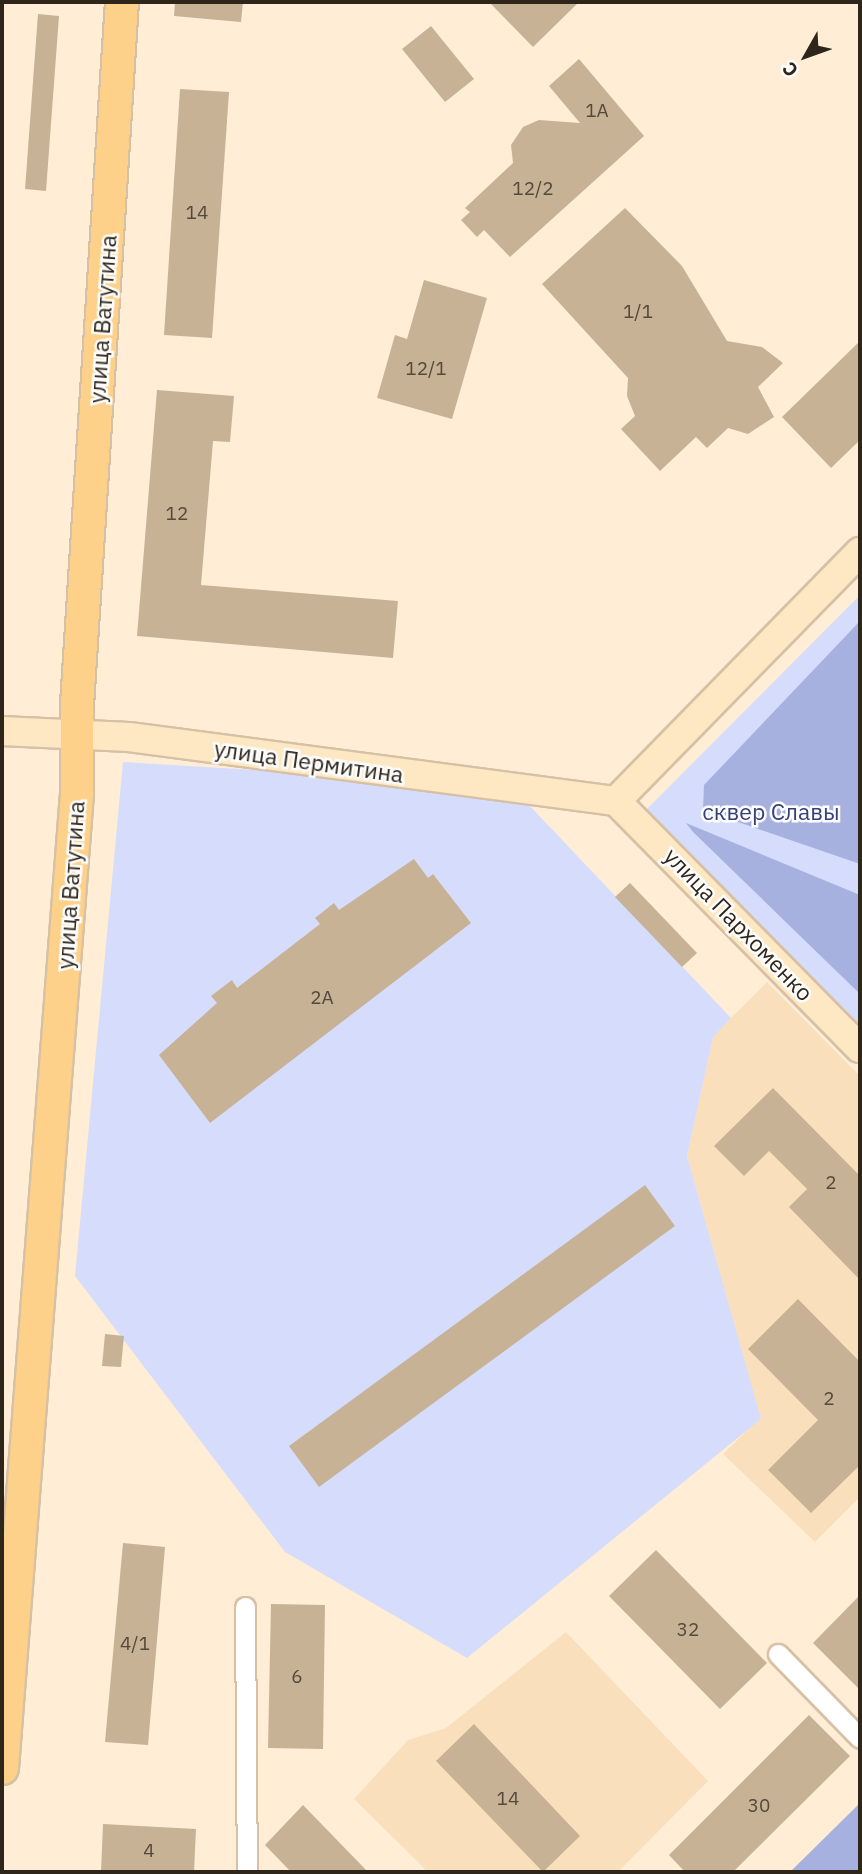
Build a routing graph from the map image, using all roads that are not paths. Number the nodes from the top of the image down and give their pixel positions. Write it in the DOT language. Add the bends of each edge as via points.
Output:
graph roads {
  1 [pos="122,2"];
  2 [pos="860,552"];
  3 [pos="2,731"];
  4 [pos="77,735"];
  5 [pos="616,802"];
  6 [pos="860,1048"];
  7 [pos="245,1607"];
  8 [pos="778,1654"];
  9 [pos="860,1738"];
  10 [pos="2,1768"];
  11 [pos="247,1872"];
  1 -- 4 [label="main road, улица Ватутина"];
  2 -- 5 [label="street"];
  3 -- 4 [label="street, улица Пермитина"];
  4 -- 5 [label="street, улица Пермитина"];
  4 -- 10 [label="main road, улица Ватутина" via="77,793"];
  5 -- 6 [label="street, улица Пархоменко"];
  7 -- 11 [label="street"];
  8 -- 9 [label="street"];
}
